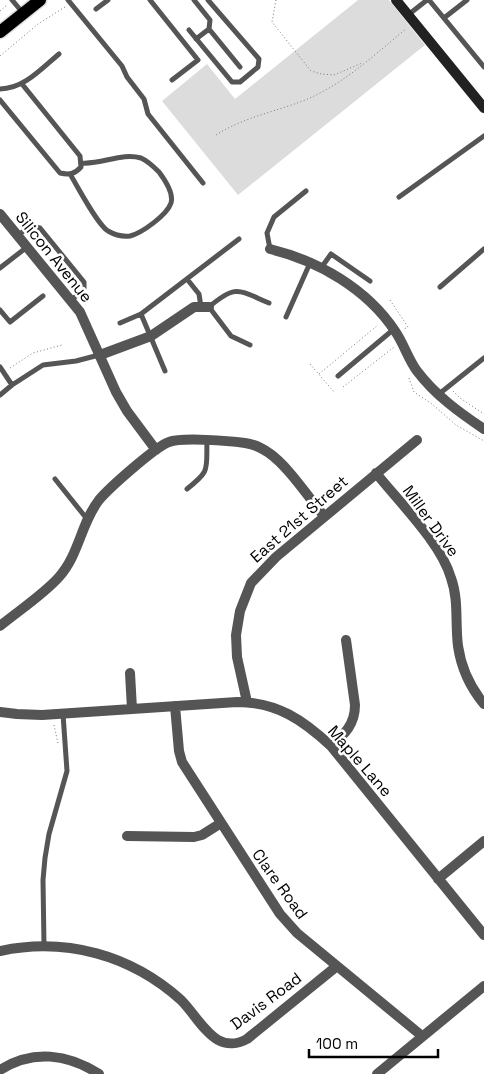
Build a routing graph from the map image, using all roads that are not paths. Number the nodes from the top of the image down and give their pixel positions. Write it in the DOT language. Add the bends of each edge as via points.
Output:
graph roads {
  1 [pos="12,0"];
  2 [pos="40,0"];
  3 [pos="108,0"];
  4 [pos="150,0"];
  5 [pos="194,0"];
  6 [pos="208,0"];
  7 [pos="397,0"];
  8 [pos="428,0"];
  9 [pos="467,0"];
  10 [pos="69,2"];
  11 [pos="96,9"];
  12 [pos="23,14"];
  13 [pos="411,18"];
  14 [pos="444,18"];
  15 [pos="209,29"];
  16 [pos="189,30"];
  17 [pos="0,32"];
  18 [pos="196,39"];
  19 [pos="59,54"];
  20 [pos="240,67"];
  21 [pos="484,68"];
  22 [pos="172,80"];
  23 [pos="22,84"];
  24 [pos="0,89"];
  25 [pos="0,100"];
  26 [pos="484,108"];
  27 [pos="484,136"];
  28 [pos="81,163"];
  29 [pos="70,174"];
  30 [pos="203,183"];
  31 [pos="306,190"];
  32 [pos="399,197"];
  33 [pos="0,214"];
  34 [pos="18,235"];
  35 [pos="239,239"];
  36 [pos="27,247"];
  37 [pos="270,249"];
  38 [pos="484,249"];
  39 [pos="310,263"];
  40 [pos="0,268"];
  41 [pos="321,268"];
  42 [pos="187,279"];
  43 [pos="370,281"];
  44 [pos="440,287"];
  45 [pos="42,296"];
  46 [pos="71,301"];
  47 [pos="269,303"];
  48 [pos="205,307"];
  49 [pos="0,310"];
  50 [pos="141,314"];
  51 [pos="286,317"];
  52 [pos="120,323"];
  53 [pos="394,329"];
  54 [pos="151,336"];
  55 [pos="250,345"];
  56 [pos="100,355"];
  57 [pos="484,358"];
  58 [pos="0,367"];
  59 [pos="165,371"];
  60 [pos="338,376"];
  61 [pos="12,385"];
  62 [pos="0,394"];
  63 [pos="439,394"];
  64 [pos="484,429"];
  65 [pos="417,440"];
  66 [pos="207,441"];
  67 [pos="156,450"];
  68 [pos="376,473"];
  69 [pos="55,479"];
  70 [pos="187,489"];
  71 [pos="324,516"];
  72 [pos="88,519"];
  73 [pos="0,626"];
  74 [pos="346,640"];
  75 [pos="130,673"];
  76 [pos="247,702"];
  77 [pos="484,704"];
  78 [pos="175,706"];
  79 [pos="132,709"];
  80 [pos="0,712"];
  81 [pos="63,714"];
  82 [pos="331,746"];
  83 [pos="221,823"];
  84 [pos="127,836"];
  85 [pos="484,841"];
  86 [pos="438,878"];
  87 [pos="484,935"];
  88 [pos="44,945"];
  89 [pos="0,950"];
  90 [pos="337,966"];
  91 [pos="484,986"];
  92 [pos="422,1036"];
  93 [pos="0,1070"];
  94 [pos="100,1074"];
  95 [pos="377,1074"];
  1 -- 12 [label="lane"];
  2 -- 12 [label="main road"];
  3 -- 11 [label="lane"];
  4 -- 22 [label="lane" via="198,60"];
  5 -- 15 [label="lane" via="210,20"];
  6 -- 18 [label="lane" via="260,63 240,82 232,82"];
  7 -- 13 [label="main road"];
  8 -- 13 [label="lane"];
  8 -- 14 [label="lane"];
  9 -- 14 [label="lane"];
  10 -- 30 [label="lane" via="122,66 144,98 148,114"];
  12 -- 17 [label="main road"];
  13 -- 26 [label="main road"];
  14 -- 21 [label="lane"];
  15 -- 18 [label="lane"];
  15 -- 20 [label="lane"];
  16 -- 18 [label="lane"];
  19 -- 23 [label="lane"];
  23 -- 24 [label="lane"];
  23 -- 28 [label="lane" via="80,156"];
  25 -- 29 [label="lane" via="60,173"];
  27 -- 32 [label="lane"];
  28 -- 29 [label="lane" via="77,172"];
  28 -- 29 [label="lane" via="142,158 162,176 172,197 170,205 161,217 144,229 130,236 118,236 106,230"];
  31 -- 37 [label="lane" via="274,217 267,233"];
  33 -- 34 [label="street, Silicon Avenue"];
  34 -- 36 [label="street, Silicon Avenue"];
  34 -- 46 [label="lane" via="31,226 40,228 84,282 84,288"];
  35 -- 42 [label="lane"];
  36 -- 40 [label="lane"];
  36 -- 46 [label="street, Silicon Avenue"];
  37 -- 39 [label="street"];
  38 -- 44 [label="lane"];
  39 -- 41 [label="street"];
  39 -- 51 [label="lane"];
  41 -- 43 [label="lane" via="331,254"];
  41 -- 53 [label="street" via="361,293"];
  42 -- 48 [label="lane"];
  42 -- 50 [label="lane"];
  45 -- 49 [label="lane" via="10,322"];
  46 -- 56 [label="street, Silicon Avenue" via="85,321"];
  47 -- 48 [label="lane" via="243,292 231,291"];
  48 -- 54 [label="street" via="194,307"];
  48 -- 55 [label="lane" via="231,336"];
  50 -- 52 [label="lane"];
  50 -- 54 [label="lane"];
  53 -- 60 [label="lane"];
  53 -- 63 [label="street" via="418,372"];
  54 -- 56 [label="street"];
  54 -- 59 [label="lane"];
  56 -- 61 [label="lane" via="43,365"];
  56 -- 67 [label="street, Silicon Avenue" via="127,411"];
  57 -- 63 [label="lane"];
  58 -- 61 [label="lane"];
  61 -- 62 [label="lane"];
  63 -- 64 [label="street"];
  65 -- 68 [label="street, East 21st Street"];
  66 -- 67 [label="street" via="178,440"];
  66 -- 70 [label="lane" via="204,475"];
  66 -- 71 [label="street" via="246,443 264,450 279,461"];
  67 -- 72 [label="street" via="111,487"];
  68 -- 71 [label="street, East 21st Street"];
  68 -- 77 [label="street, Miller Drive" via="433,543 448,568 457,600 462,664 470,684"];
  69 -- 72 [label="lane"];
  71 -- 76 [label="street, East 21st Street" via="265,566 246,592 236,646"];
  72 -- 73 [label="street" via="76,550 58,578"];
  74 -- 82 [label="street" via="355,714 348,730"];
  75 -- 79 [label="street"];
  76 -- 78 [label="street, Maple Lane"];
  76 -- 82 [label="street, Maple Lane" via="289,714"];
  78 -- 79 [label="street, Maple Lane"];
  78 -- 83 [label="street, Clare Road" via="182,762"];
  79 -- 81 [label="street, Maple Lane"];
  80 -- 81 [label="street, Maple Lane"];
  81 -- 88 [label="lane" via="67,771 45,858"];
  82 -- 86 [label="street, Maple Lane"];
  83 -- 84 [label="street" via="194,837"];
  83 -- 90 [label="street, Clare Road" via="280,914 297,933"];
  85 -- 86 [label="street"];
  86 -- 87 [label="street, Maple Lane"];
  88 -- 89 [label="street, Davis Road"];
  88 -- 90 [label="street, Davis Road" via="88,950 122,961 170,990 211,1035 235,1044 247,1039"];
  90 -- 92 [label="street, Clare Road"];
  91 -- 92 [label="street"];
  92 -- 95 [label="street"];
  93 -- 94 [label="street" via="21,1060 48,1056 74,1060"];
}
